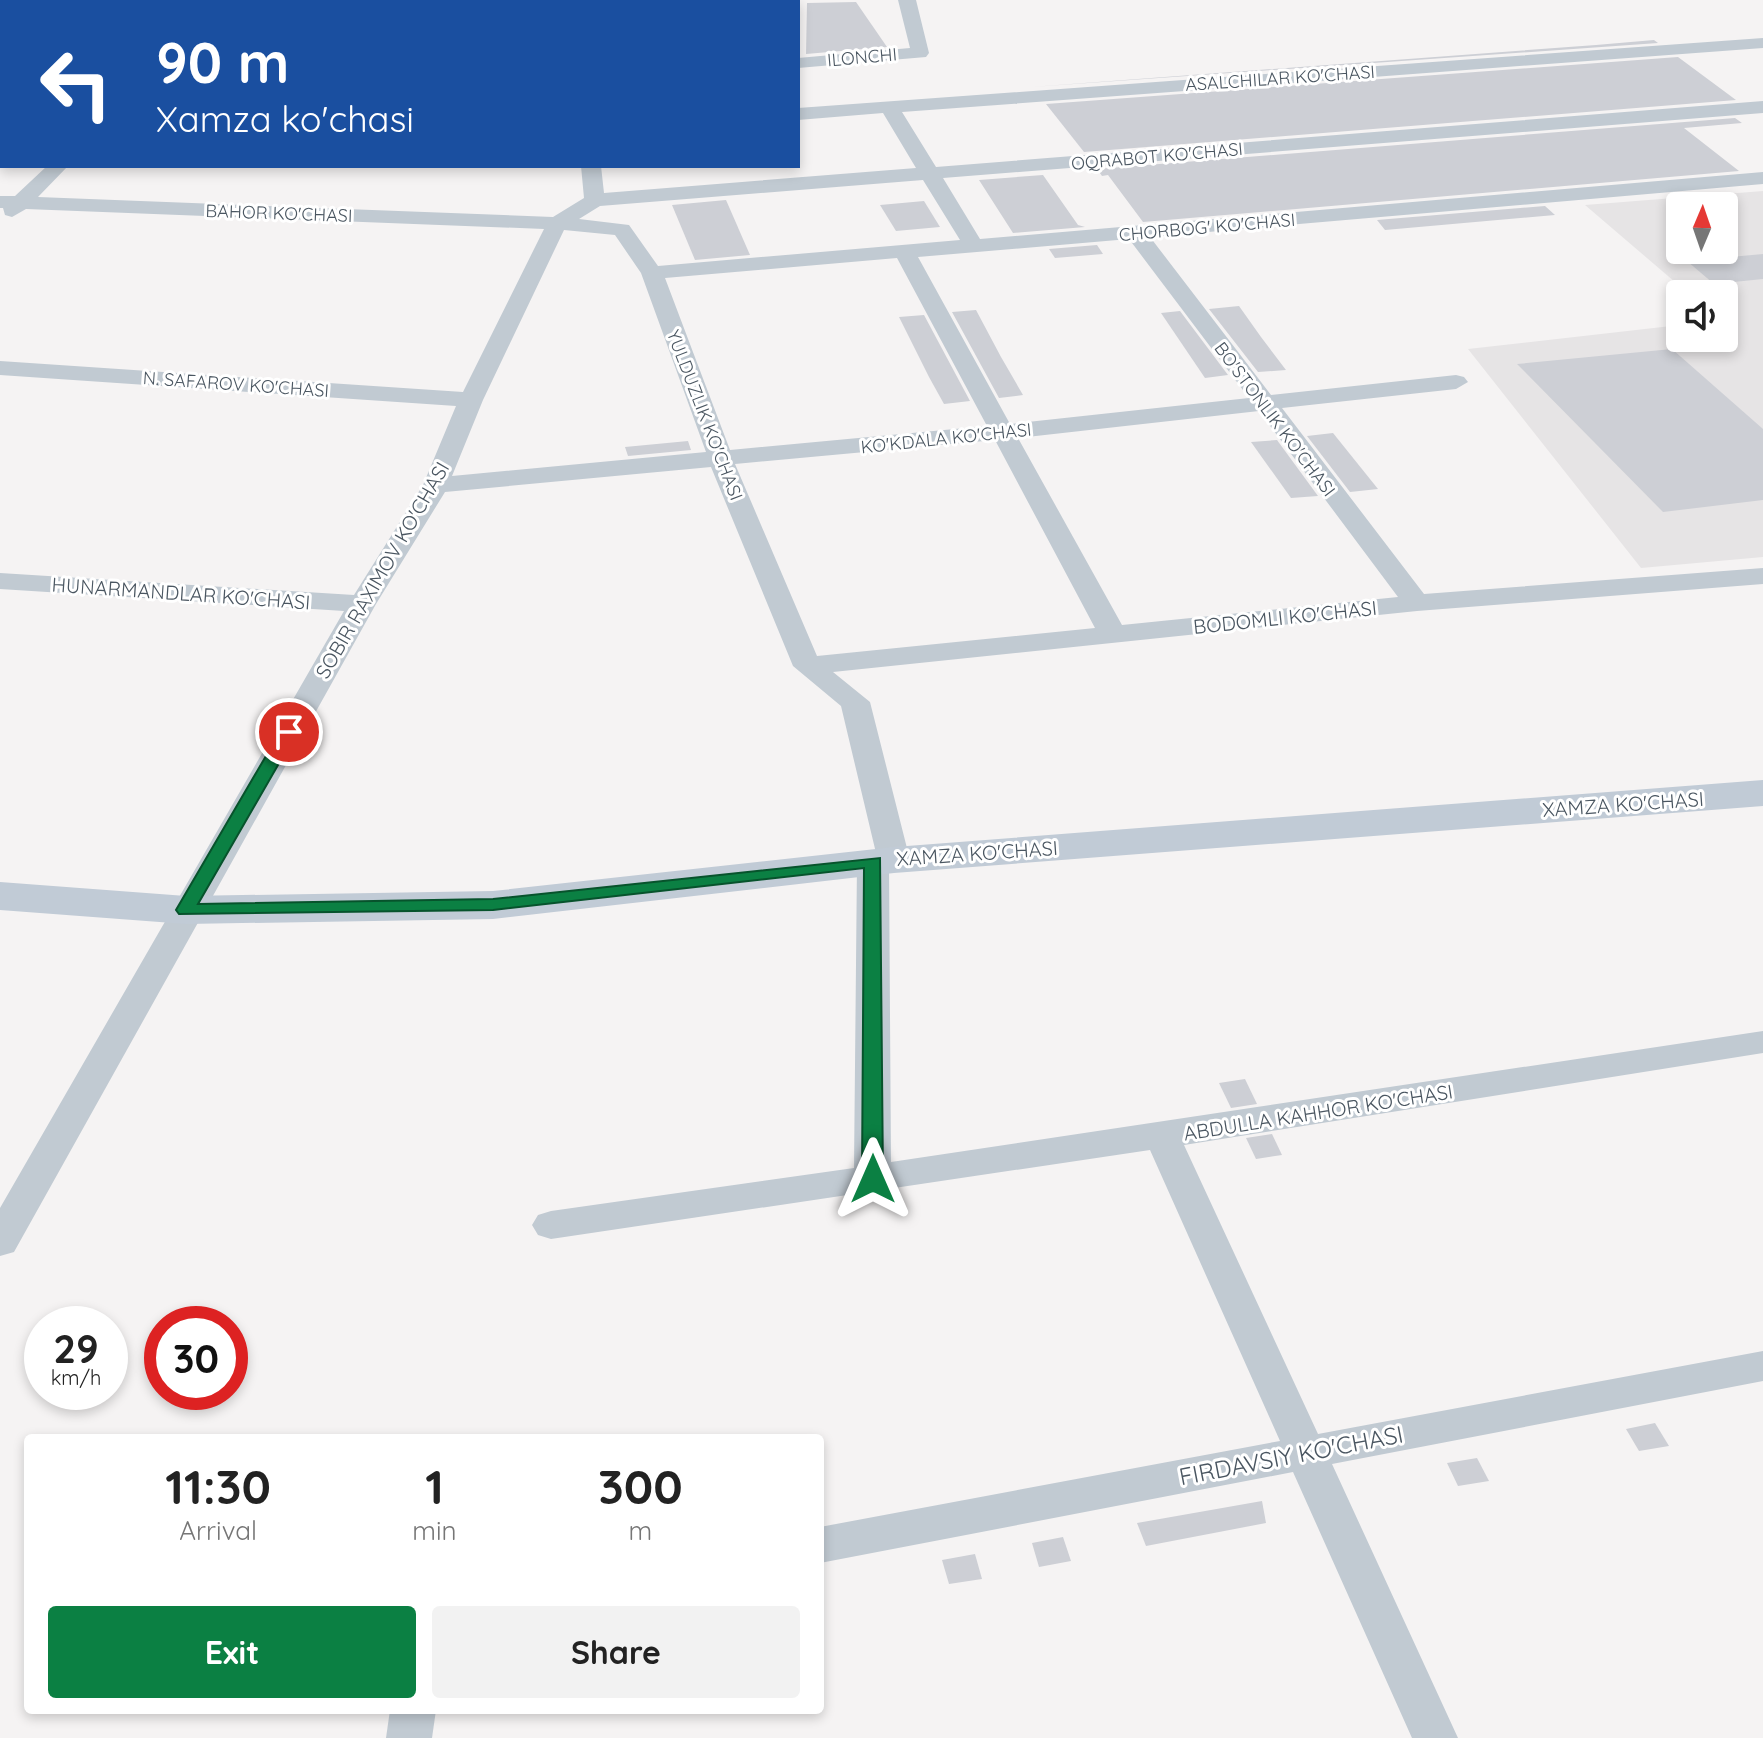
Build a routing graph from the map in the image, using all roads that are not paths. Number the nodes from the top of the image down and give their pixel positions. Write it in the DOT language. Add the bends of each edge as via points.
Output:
graph roads {
  1 [pos="907,0"];
  2 [pos="1763,43"];
  3 [pos="800,63"];
  4 [pos="889,107"];
  5 [pos="1763,107"];
  6 [pos="800,114"];
  7 [pos="55,168"];
  8 [pos="591,168"];
  9 [pos="930,174"];
  10 [pos="1763,178"];
  11 [pos="595,200"];
  12 [pos="10,203"];
  13 [pos="0,223"];
  14 [pos="557,223"];
  15 [pos="1136,233"];
  16 [pos="974,246"];
  17 [pos="905,253"];
  18 [pos="652,273"];
  19 [pos="0,368"];
  20 [pos="1456,382"];
  21 [pos="471,400"];
  22 [pos="1262,403"];
  23 [pos="1002,432"];
  24 [pos="721,460"];
  25 [pos="436,485"];
  26 [pos="1763,576"];
  27 [pos="0,581"];
  28 [pos="1417,603"];
  29 [pos="362,604"];
  30 [pos="1113,635"];
  31 [pos="807,666"];
  32 [pos="1763,793"];
  33 [pos="884,861"];
  34 [pos="0,896"];
  35 [pos="186,910"];
  36 [pos="1763,1042"];
  37 [pos="1162,1136"];
  38 [pos="873,1179"];
  39 [pos="551,1225"];
  40 [pos="0,1242"];
  41 [pos="1763,1366"];
  42 [pos="1305,1453"];
  43 [pos="824,1544"];
  44 [pos="412,1714"];
  45 [pos="409,1738"];
  46 [pos="1435,1738"];
  1 -- 3 [label="street, ILONCHI" via="920,53"];
  2 -- 4 [label="street, ASALCHILAR KO'CHASI"];
  4 -- 6 [label="street, ASALCHILAR KO'CHASI"];
  4 -- 9 [label="street"];
  5 -- 9 [label="street, OQRABOT KO'CHASI"];
  7 -- 12 [label="street"];
  8 -- 11 [label="street"];
  9 -- 11 [label="street, OQRABOT KO'CHASI"];
  9 -- 16 [label="street"];
  10 -- 15 [label="street, CHORBOG' KO'CHASI"];
  11 -- 14 [label="street, OQRABOT KO'CHASI"];
  12 -- 13 [label="street"];
  12 -- 14 [label="street, BAHOR KO'CHASI"];
  14 -- 18 [label="street, YULDUZLIK KO'CHASI" via="622,229"];
  14 -- 21 [label="street, SOBIR RAXIMOV KO'CHASI"];
  15 -- 16 [label="street, CHORBOG' KO'CHASI"];
  15 -- 22 [label="street, BO'STONLIK KO'CHASI"];
  16 -- 17 [label="street, CHORBOG' KO'CHASI"];
  17 -- 18 [label="street, CHORBOG' KO'CHASI"];
  17 -- 23 [label="street"];
  18 -- 24 [label="street, YULDUZLIK KO'CHASI"];
  19 -- 21 [label="street, N. SAFAROV KO'CHASI"];
  20 -- 22 [label="street, KO'KDALA KO'CHASI"];
  21 -- 25 [label="street, SOBIR RAXIMOV KO'CHASI"];
  22 -- 23 [label="street, KO'KDALA KO'CHASI"];
  22 -- 28 [label="street, BO'STONLIK KO'CHASI"];
  23 -- 24 [label="street, KO'KDALA KO'CHASI"];
  23 -- 30 [label="street"];
  24 -- 25 [label="street, KO'KDALA KO'CHASI"];
  24 -- 31 [label="street, YULDUZLIK KO'CHASI"];
  25 -- 29 [label="street, SOBIR RAXIMOV KO'CHASI"];
  26 -- 28 [label="street, BODOMLI KO'CHASI"];
  27 -- 29 [label="street, HUNARMANDLAR KO'CHASI"];
  28 -- 30 [label="street, BODOMLI KO'CHASI"];
  29 -- 35 [label="street, SOBIR RAXIMOV KO'CHASI"];
  30 -- 31 [label="street, BODOMLI KO'CHASI"];
  31 -- 33 [label="street" via="855,702"];
  32 -- 33 [label="main road, XAMZA KO'CHASI"];
  33 -- 35 [label="main road, XAMZA KO'CHASI" via="493,905"];
  33 -- 38 [label="street"];
  34 -- 35 [label="main road, XAMZA KO'CHASI"];
  35 -- 40 [label="street, SOBIR RAXIMOV KO'CHASI"];
  36 -- 37 [label="street, ABDULLA KAHHOR KO'CHASI"];
  37 -- 38 [label="street, ABDULLA KAHHOR KO'CHASI"];
  37 -- 42 [label="street"];
  38 -- 39 [label="street, ABDULLA KAHHOR KO'CHASI"];
  41 -- 42 [label="street, FIRDAVSIY KO'CHASI"];
  42 -- 43 [label="street, FIRDAVSIY KO'CHASI"];
  42 -- 46 [label="street"];
  44 -- 45 [label="street"];
}
